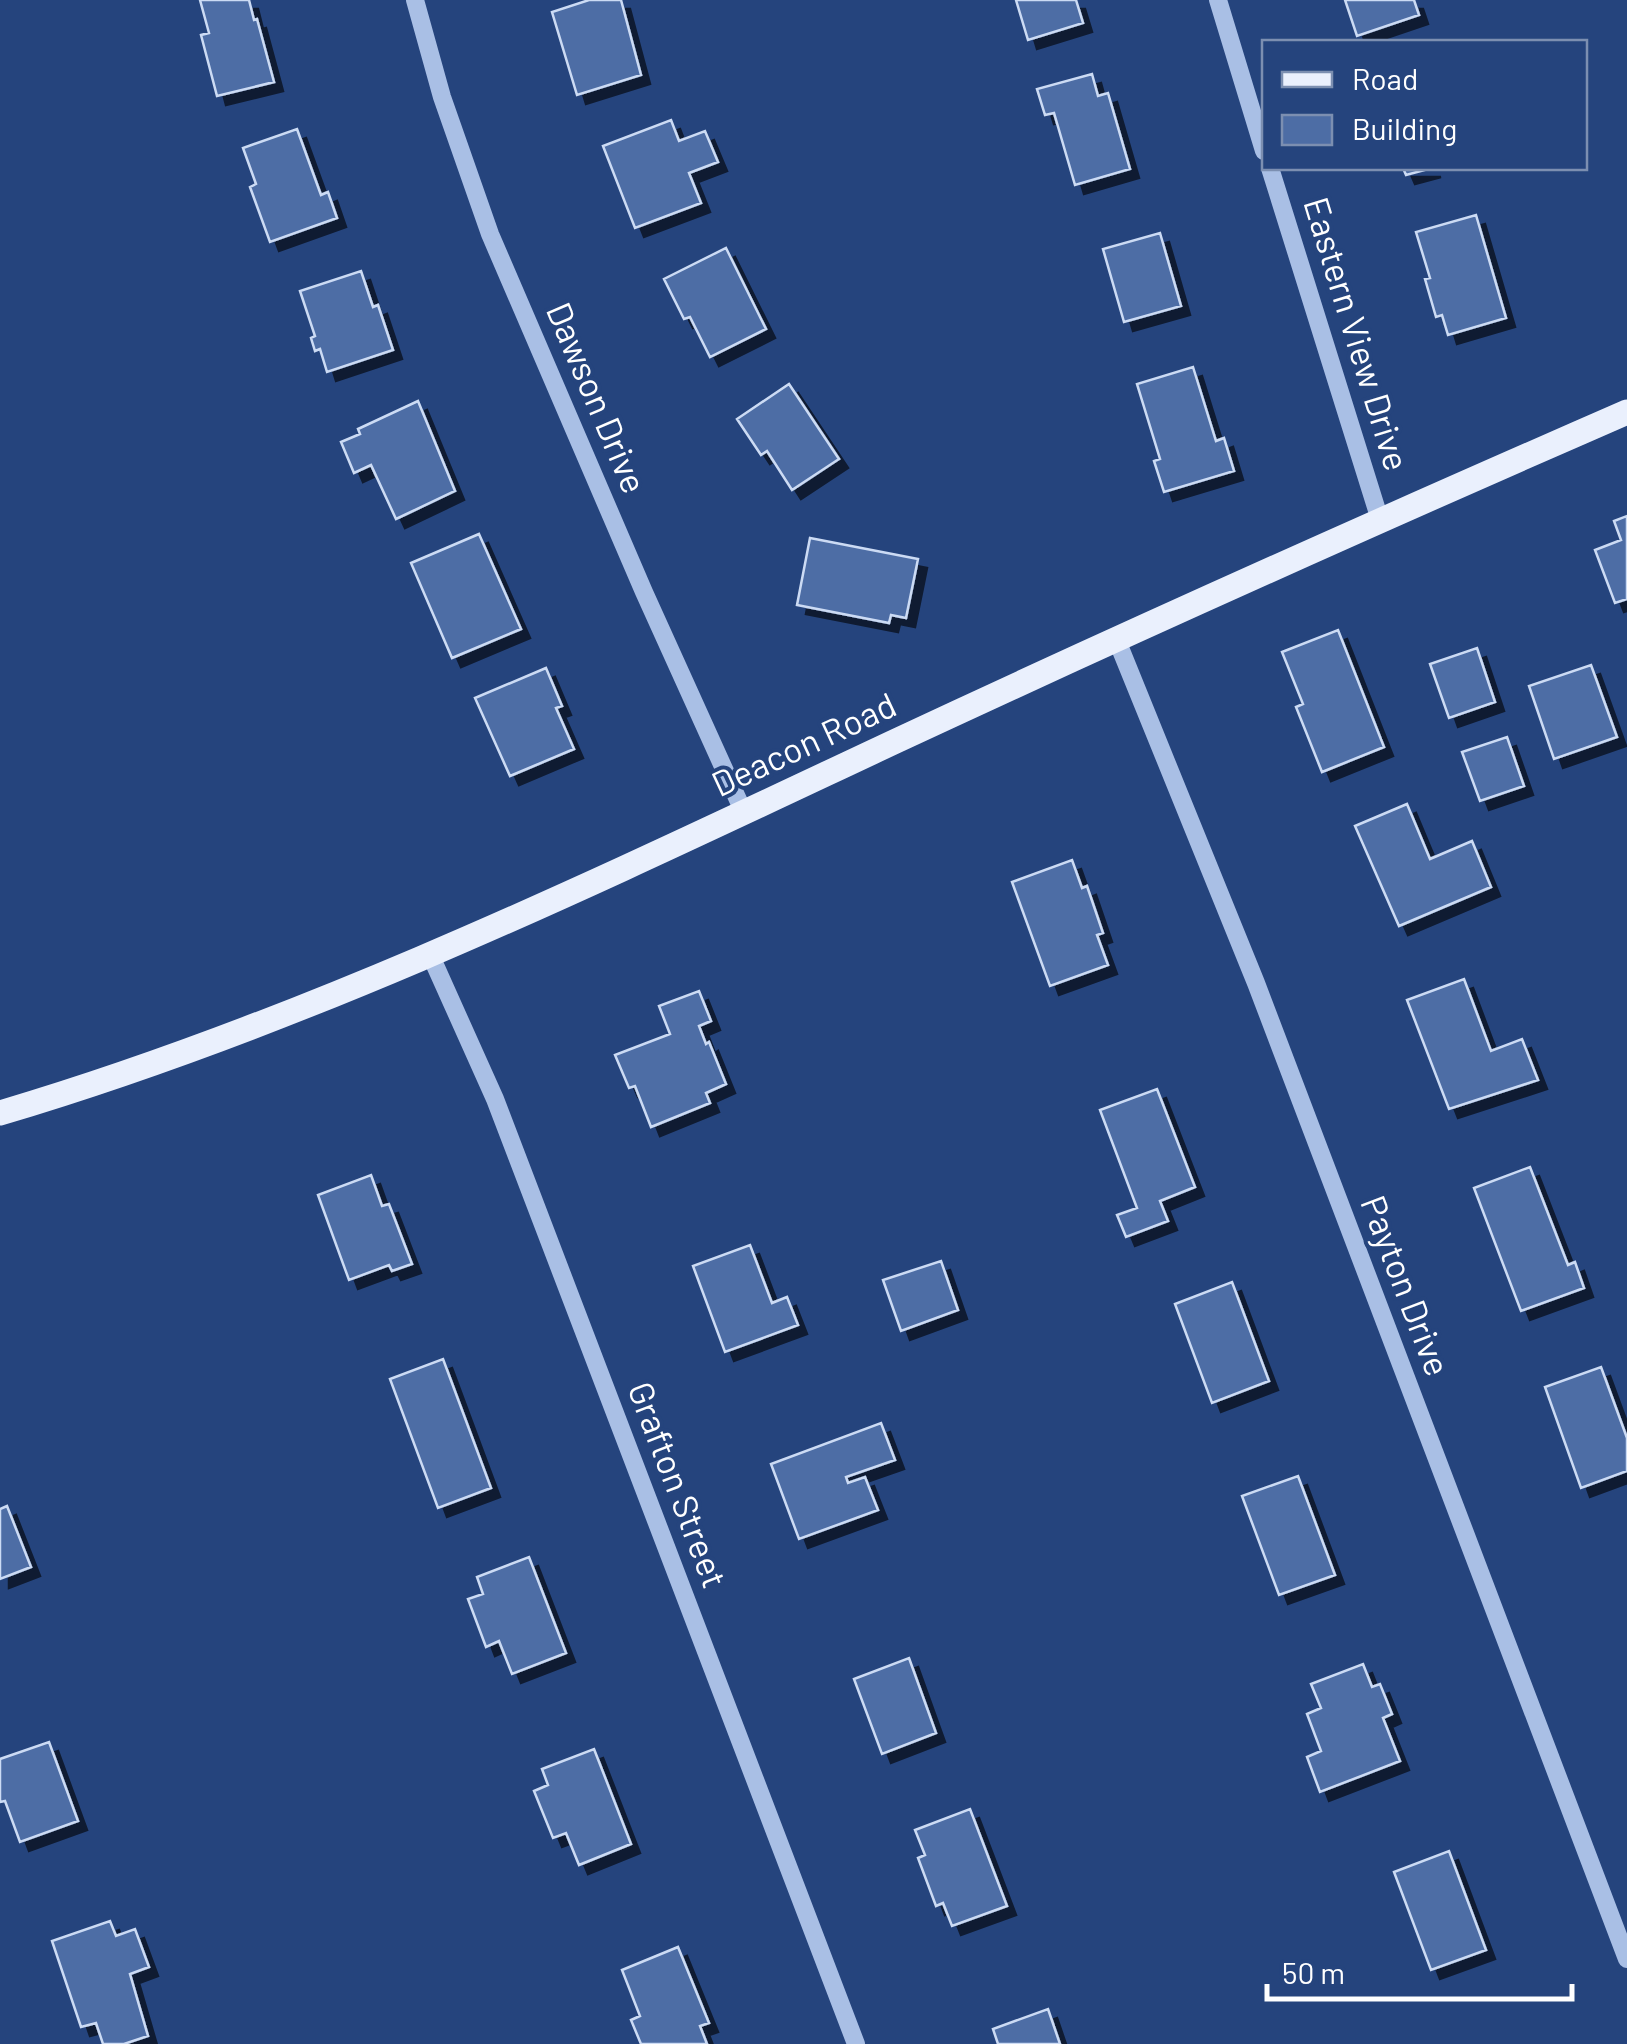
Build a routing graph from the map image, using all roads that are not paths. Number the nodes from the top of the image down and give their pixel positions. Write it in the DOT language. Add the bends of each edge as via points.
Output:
graph roads {
  1 [pos="416,0"];
  2 [pos="1218,0"];
  3 [pos="1262,143"];
  4 [pos="1271,170"];
  5 [pos="1627,412"];
  6 [pos="1380,520"];
  7 [pos="1116,638"];
  8 [pos="744,812"];
  9 [pos="430,954"];
  10 [pos="0,1113"];
  11 [pos="1627,1959"];
  12 [pos="856,2044"];
  1 -- 8 [label="street, Dawson Drive" via="490,234"];
  2 -- 3 [label="street"];
  4 -- 6 [label="street, Eastern View Drive"];
  5 -- 6 [label="main road, Deacon Road"];
  6 -- 7 [label="main road, Deacon Road"];
  7 -- 8 [label="main road, Deacon Road"];
  7 -- 11 [label="street, Payton Drive" via="1256,983"];
  8 -- 9 [label="main road, Deacon Road"];
  9 -- 10 [label="main road, Deacon Road" via="262,1024"];
  9 -- 12 [label="street, Grafton Street" via="495,1099"];
}
